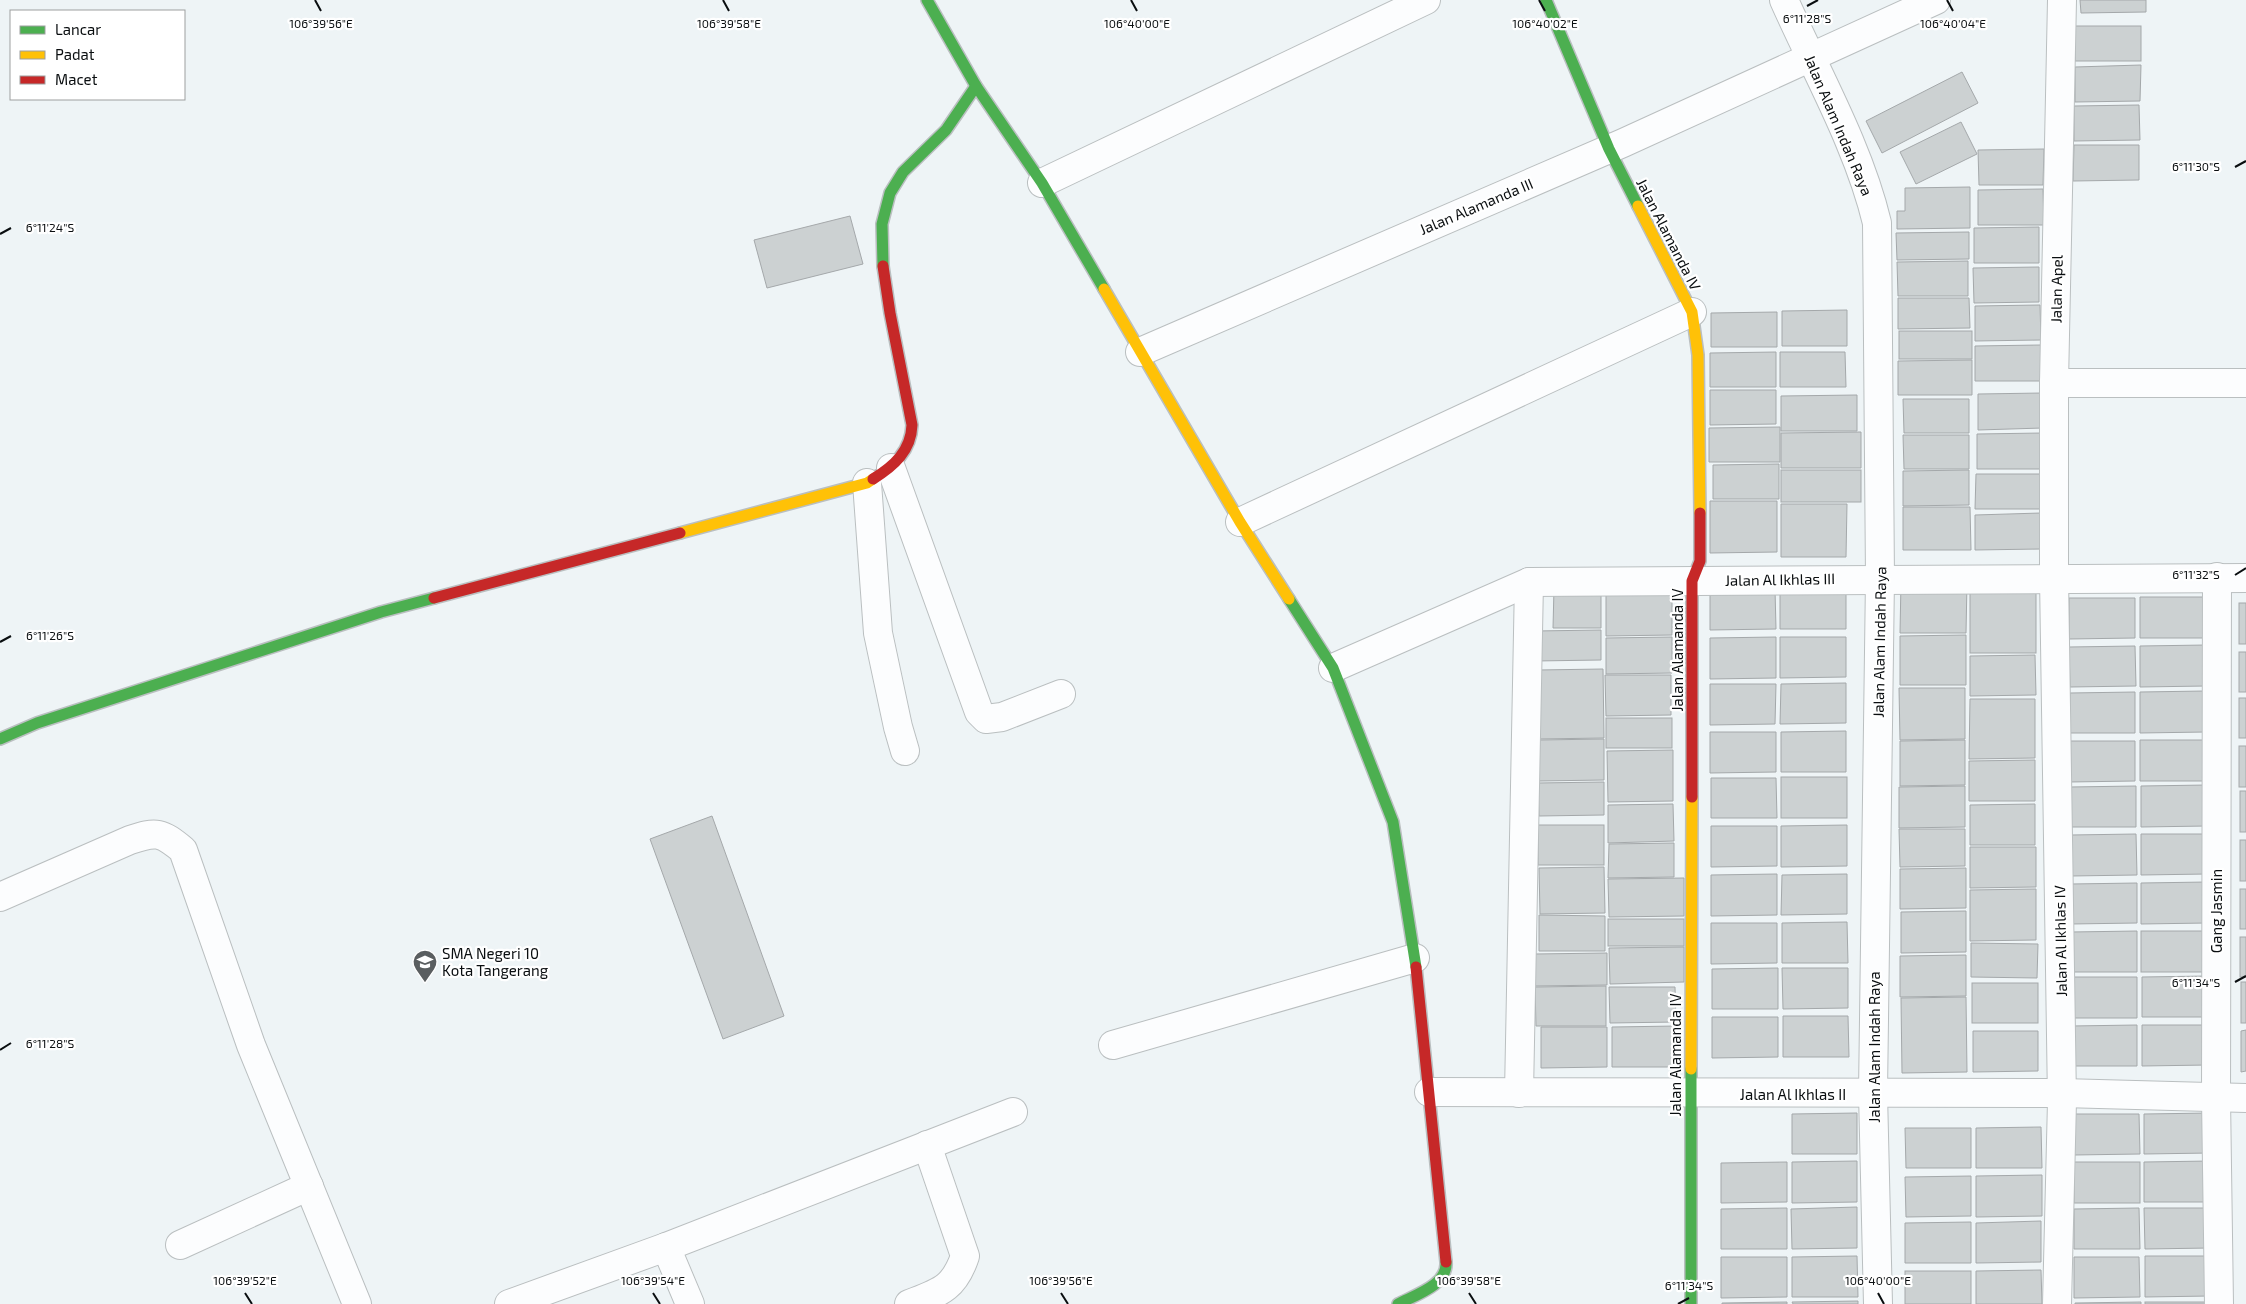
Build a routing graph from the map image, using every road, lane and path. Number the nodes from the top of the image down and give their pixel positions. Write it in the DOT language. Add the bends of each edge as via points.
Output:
graph roads {
  1 [pos="927,0"];
  2 [pos="1426,0"];
  3 [pos="1546,0"];
  4 [pos="1784,0"];
  5 [pos="1936,0"];
  6 [pos="2062,0"];
  7 [pos="1809,56"];
  8 [pos="976,86"];
  9 [pos="1608,149"];
  10 [pos="1042,183"];
  11 [pos="1692,312"];
  12 [pos="1140,352"];
  13 [pos="2246,382"];
  14 [pos="2054,383"];
  15 [pos="891,468"];
  16 [pos="867,483"];
  17 [pos="1240,522"];
  18 [pos="2054,577"];
  19 [pos="2217,577"];
  20 [pos="1880,578"];
  21 [pos="2246,578"];
  22 [pos="1692,581"];
  23 [pos="1529,582"];
  24 [pos="1333,668"];
  25 [pos="1061,694"];
  26 [pos="0,739"];
  27 [pos="905,751"];
  28 [pos="0,897"];
  29 [pos="1415,958"];
  30 [pos="1113,1045"];
  31 [pos="1430,1092"];
  32 [pos="1519,1093"];
  33 [pos="2062,1093"];
  34 [pos="1690,1094"];
  35 [pos="1873,1094"];
  36 [pos="2216,1098"];
  37 [pos="2246,1098"];
  38 [pos="1013,1112"];
  39 [pos="927,1145"];
  40 [pos="308,1186"];
  41 [pos="180,1245"];
  42 [pos="666,1247"];
  43 [pos="357,1304"];
  44 [pos="510,1304"];
  45 [pos="690,1304"];
  46 [pos="910,1304"];
  47 [pos="1398,1304"];
  48 [pos="1691,1304"];
  49 [pos="1878,1304"];
  50 [pos="2057,1304"];
  51 [pos="2219,1304"];
  1 -- 8 [label="street"];
  2 -- 10 [label="street"];
  3 -- 9 [label="street, Jalan Alamanda IV"];
  4 -- 7 [label="street, Jalan Alam Indah Raya"];
  5 -- 7 [label="street, Jalan Alamanda III"];
  6 -- 14 [label="street, Jalan Apel"];
  7 -- 9 [label="street, Jalan Alamanda III"];
  7 -- 20 [label="street, Jalan Alam Indah Raya" via="1869,189 1877,223"];
  8 -- 10 [label="street"];
  8 -- 15 [label="street" via="946,130 895,179 885,206 880,238 893,332 912,431 904,452"];
  9 -- 11 [label="street, Jalan Alamanda IV"];
  9 -- 12 [label="street, Jalan Alamanda III"];
  10 -- 12 [label="street"];
  11 -- 17 [label="street"];
  11 -- 22 [label="street, Jalan Alamanda IV" via="1698,355 1700,561"];
  12 -- 17 [label="street"];
  13 -- 14 [label="street"];
  14 -- 18 [label="street, Jalan Apel"];
  15 -- 16 [label="street"];
  15 -- 25 [label="street" via="979,712 986,719 1002,717"];
  16 -- 26 [label="street" via="381,612 37,723"];
  16 -- 27 [label="street" via="878,633"];
  17 -- 24 [label="street"];
  18 -- 19 [label="street, Jalan Al Ikhlas III"];
  18 -- 20 [label="street, Jalan Al Ikhlas III"];
  18 -- 33 [label="street, Jalan Al Ikhlas IV"];
  19 -- 21 [label="street, Jalan Al Ikhlas III"];
  19 -- 36 [label="street, Gang Jasmin"];
  20 -- 22 [label="street, Jalan Al Ikhlas III"];
  20 -- 35 [label="street, Jalan Alam Indah Raya"];
  22 -- 23 [label="street, Jalan Al Ikhlas III"];
  22 -- 34 [label="street, Jalan Alamanda IV"];
  23 -- 24 [label="street, Jalan Al Ikhlas III"];
  23 -- 32 [label="street"];
  24 -- 29 [label="street" via="1394,822"];
  28 -- 40 [label="street" via="151,833 168,838 183,850 251,1045"];
  29 -- 30 [label="street"];
  29 -- 31 [label="street"];
  31 -- 32 [label="street, Jalan Al Ikhlas II"];
  31 -- 47 [label="street" via="1446,1266 1438,1284"];
  32 -- 34 [label="street, Jalan Al Ikhlas II"];
  33 -- 35 [label="street, Jalan Al Ikhlas II"];
  33 -- 36 [label="street, Jalan Al Ikhlas II"];
  33 -- 50 [label="street, Jalan Al Ikhlas IV"];
  34 -- 35 [label="street, Jalan Al Ikhlas II"];
  34 -- 48 [label="street, Jalan Alamanda IV"];
  35 -- 49 [label="street, Jalan Alam Indah Raya"];
  36 -- 37 [label="street, Jalan Al Ikhlas II"];
  36 -- 51 [label="street, Gang Jasmin"];
  38 -- 39 [label="street"];
  39 -- 42 [label="street"];
  39 -- 46 [label="street" via="965,1256 952,1284"];
  40 -- 41 [label="street"];
  40 -- 43 [label="street"];
  42 -- 44 [label="street"];
  42 -- 45 [label="street"];
}
